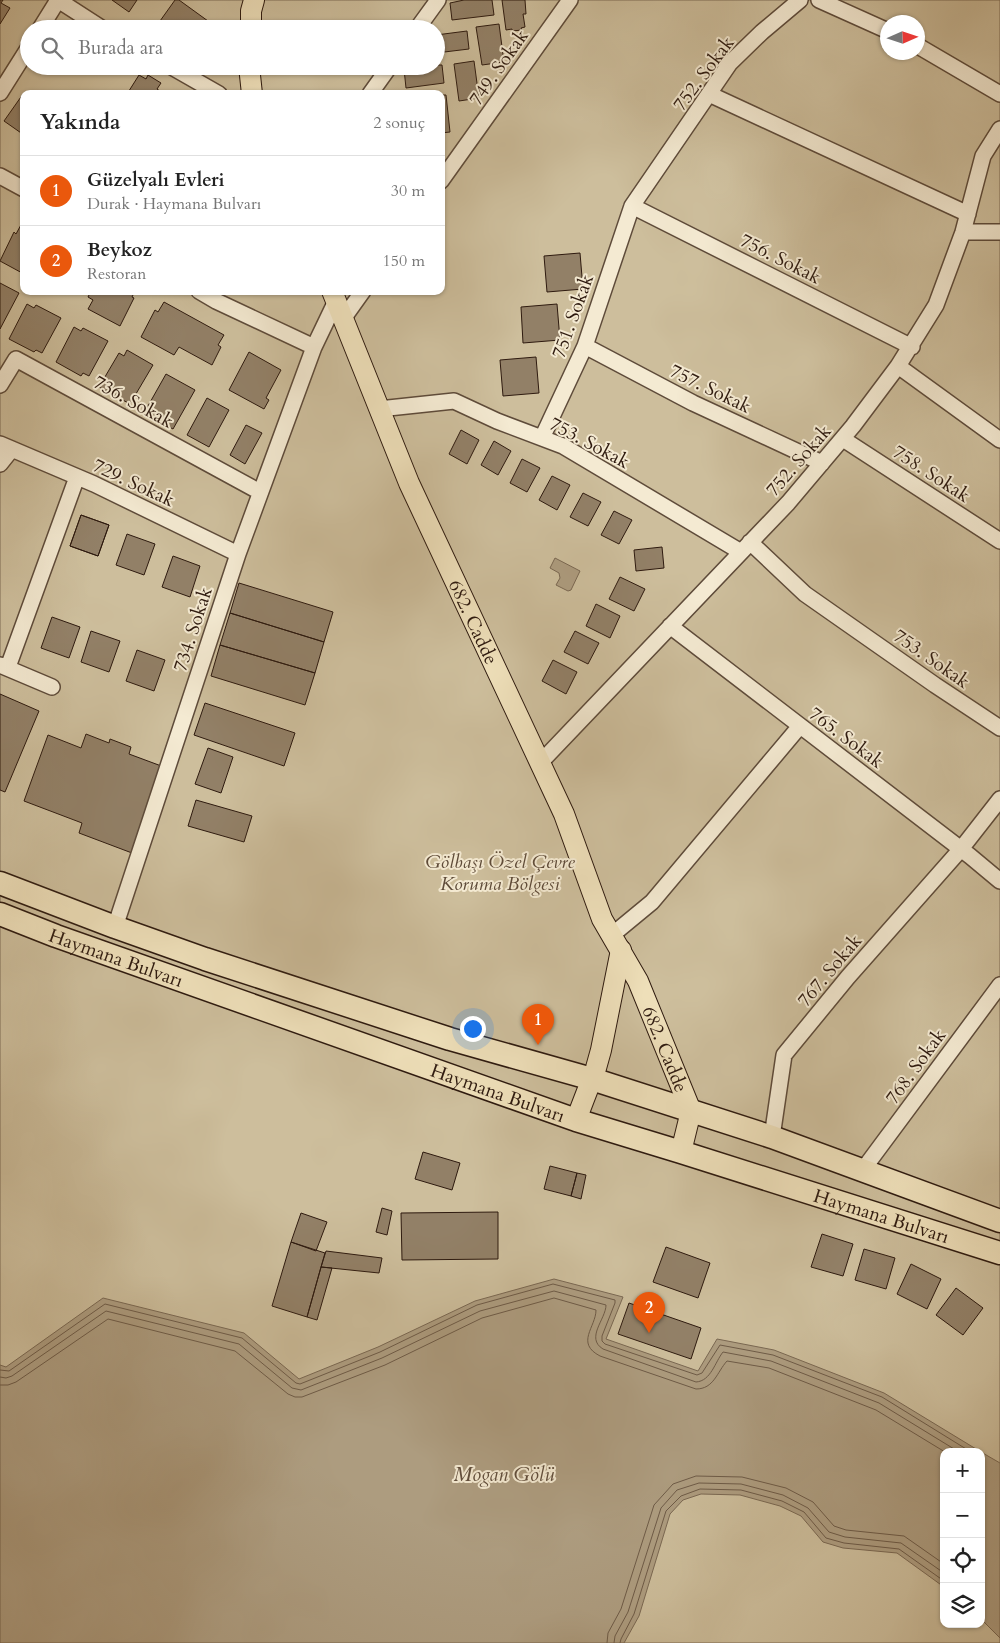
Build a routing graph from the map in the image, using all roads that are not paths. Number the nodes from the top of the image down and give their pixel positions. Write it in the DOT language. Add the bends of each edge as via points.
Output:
graph roads {
  1 [pos="58,0"];
  2 [pos="254,0"];
  3 [pos="438,0"];
  4 [pos="570,0"];
  5 [pos="800,0"];
  6 [pos="819,0"];
  7 [pos="46,20"];
  8 [pos="89,20"];
  9 [pos="250,20"];
  10 [pos="424,20"];
  11 [pos="880,27"];
  12 [pos="925,50"];
  13 [pos="20,61"];
  14 [pos="186,75"];
  15 [pos="250,75"];
  16 [pos="384,75"];
  17 [pos="212,90"];
  18 [pos="252,90"];
  19 [pos="373,90"];
  20 [pos="0,93"];
  21 [pos="709,94"];
  22 [pos="1000,94"];
  23 [pos="1000,129"];
  24 [pos="445,175"];
  25 [pos="0,176"];
  26 [pos="20,187"];
  27 [pos="632,206"];
  28 [pos="968,214"];
  29 [pos="963,232"];
  30 [pos="1000,232"];
  31 [pos="206,295"];
  32 [pos="355,295"];
  33 [pos="337,304"];
  34 [pos="585,346"];
  35 [pos="314,347"];
  36 [pos="912,347"];
  37 [pos="898,366"];
  38 [pos="0,385"];
  39 [pos="379,409"];
  40 [pos="542,438"];
  41 [pos="843,439"];
  42 [pos="1000,440"];
  43 [pos="6,446"];
  44 [pos="822,463"];
  45 [pos="0,464"];
  46 [pos="77,477"];
  47 [pos="260,492"];
  48 [pos="1000,540"];
  49 [pos="746,547"];
  50 [pos="238,554"];
  51 [pos="670,626"];
  52 [pos="4,666"];
  53 [pos="52,687"];
  54 [pos="800,726"];
  55 [pos="1000,728"];
  56 [pos="540,762"];
  57 [pos="1000,799"];
  58 [pos="961,849"];
  59 [pos="1000,881"];
  60 [pos="0,883"];
  61 [pos="0,914"];
  62 [pos="115,927"];
  63 [pos="617,942"];
  64 [pos="1000,985"];
  65 [pos="592,1079"];
  66 [pos="691,1110"];
  67 [pos="576,1120"];
  68 [pos="772,1137"];
  69 [pos="682,1152"];
  70 [pos="862,1171"];
  71 [pos="1000,1221"];
  72 [pos="1000,1253"];
  1 -- 7 [label="street"];
  1 -- 8 [label="street"];
  2 -- 9 [label="main road"];
  3 -- 10 [label="street"];
  4 -- 24 [label="street, 749. Sokak"];
  5 -- 21 [label="street, 752. Sokak" via="730,63"];
  6 -- 11 [label="street"];
  12 -- 22 [label="street"];
  13 -- 20 [label="street"];
  14 -- 17 [label="street"];
  15 -- 18 [label="main road"];
  16 -- 19 [label="street"];
  21 -- 27 [label="street, 752. Sokak"];
  21 -- 28 [label="street"];
  23 -- 28 [label="street, 752. Sokak" via="983,156"];
  25 -- 26 [label="street"];
  27 -- 34 [label="street, 751. Sokak"];
  27 -- 36 [label="street, 756. Sokak"];
  28 -- 29 [label="street, 752. Sokak"];
  29 -- 30 [label="street"];
  29 -- 36 [label="street, 752. Sokak" via="936,305"];
  31 -- 35 [label="street"];
  32 -- 33 [label="street"];
  33 -- 35 [label="street, 734. Sokak"];
  33 -- 39 [label="main road, 682. Cadde"];
  34 -- 40 [label="street, 751. Sokak"];
  34 -- 44 [label="street, 757. Sokak" via="693,403"];
  35 -- 47 [label="street, 734. Sokak"];
  36 -- 37 [label="street, 752. Sokak"];
  37 -- 41 [label="street, 752. Sokak"];
  37 -- 42 [label="street"];
  38 -- 47 [label="street, 736. Sokak" via="16,359"];
  39 -- 40 [label="street, 753. Sokak" via="454,401"];
  39 -- 56 [label="main road, 682. Cadde" via="409,483"];
  40 -- 49 [label="street, 753. Sokak" via="563,446"];
  41 -- 44 [label="street, 752. Sokak"];
  41 -- 48 [label="street, 758. Sokak"];
  43 -- 45 [label="street"];
  43 -- 46 [label="street, 729. Sokak"];
  44 -- 49 [label="street, 752. Sokak"];
  46 -- 50 [label="street, 729. Sokak"];
  46 -- 52 [label="street"];
  47 -- 50 [label="street, 734. Sokak"];
  49 -- 51 [label="street, 752. Sokak"];
  49 -- 55 [label="street, 753. Sokak" via="805,594"];
  50 -- 62 [label="street, 734. Sokak"];
  51 -- 54 [label="street, 765. Sokak"];
  51 -- 56 [label="street, 752. Sokak"];
  52 -- 53 [label="street"];
  54 -- 58 [label="street, 765. Sokak"];
  54 -- 63 [label="street"];
  56 -- 63 [label="main road, 682. Cadde" via="564,814 602,919"];
  57 -- 58 [label="street, 767. Sokak"];
  58 -- 59 [label="street, 765. Sokak"];
  58 -- 68 [label="street, 767. Sokak" via="784,1054"];
  60 -- 62 [label="highway, Haymana Bulvarı"];
  61 -- 67 [label="highway, Haymana Bulvarı"];
  62 -- 65 [label="highway, Haymana Bulvarı" via="450,1039"];
  63 -- 65 [label="main road, 682. Cadde" via="607,1024"];
  63 -- 66 [label="main road, 682. Cadde" via="638,981"];
  64 -- 70 [label="street, 768. Sokak"];
  65 -- 66 [label="highway, Haymana Bulvarı"];
  65 -- 67 [label="main road, 682. Cadde"];
  66 -- 68 [label="highway, Haymana Bulvarı"];
  66 -- 69 [label="main road, 682. Cadde"];
  67 -- 69 [label="highway, Haymana Bulvarı"];
  68 -- 70 [label="highway, Haymana Bulvarı"];
  69 -- 72 [label="highway, Haymana Bulvarı"];
  70 -- 71 [label="highway, Haymana Bulvarı"];
}
